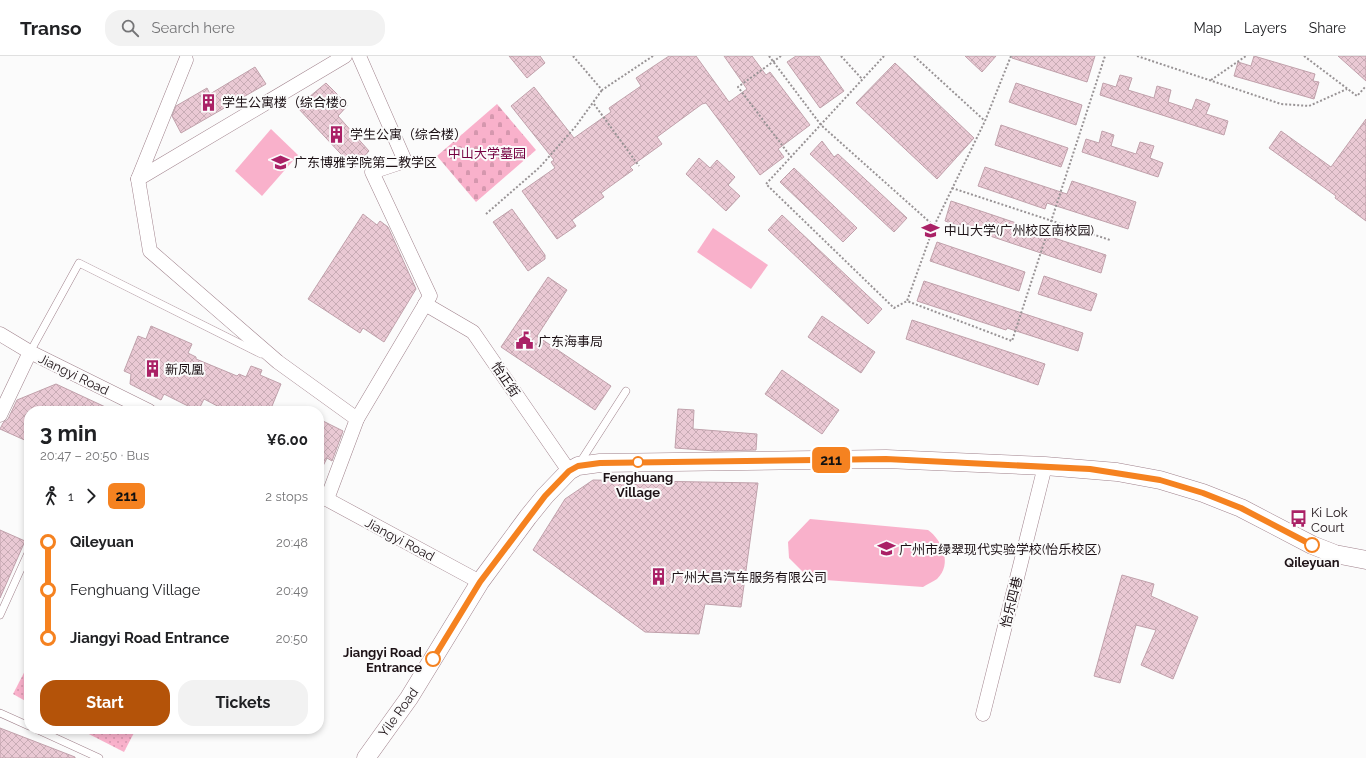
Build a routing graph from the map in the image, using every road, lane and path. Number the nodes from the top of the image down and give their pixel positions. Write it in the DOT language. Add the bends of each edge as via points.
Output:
graph roads {
  1 [pos="344,56"];
  2 [pos="359,56"];
  3 [pos="573,56"];
  4 [pos="653,56"];
  5 [pos="769,56"];
  6 [pos="781,56"];
  7 [pos="841,56"];
  8 [pos="884,56"];
  9 [pos="914,56"];
  10 [pos="1012,56"];
  11 [pos="1105,56"];
  12 [pos="1137,56"];
  13 [pos="1246,56"];
  14 [pos="1304,56"];
  15 [pos="186,60"];
  16 [pos="774,62"];
  17 [pos="862,79"];
  18 [pos="1210,80"];
  19 [pos="1366,86"];
  20 [pos="1347,89"];
  21 [pos="602,90"];
  22 [pos="594,104"];
  23 [pos="985,121"];
  24 [pos="821,125"];
  25 [pos="791,157"];
  26 [pos="639,166"];
  27 [pos="138,179"];
  28 [pos="952,188"];
  29 [pos="486,214"];
  30 [pos="1051,221"];
  31 [pos="934,226"];
  32 [pos="1110,240"];
  33 [pos="907,301"];
  34 [pos="425,304"];
  35 [pos="0,334"];
  36 [pos="30,352"];
  37 [pos="278,362"];
  38 [pos="626,391"];
  39 [pos="139,406"];
  40 [pos="0,415"];
  41 [pos="358,419"];
  42 [pos="1045,466"];
  43 [pos="574,468"];
  44 [pos="324,495"];
  45 [pos="324,498"];
  46 [pos="1366,560"];
  47 [pos="24,562"];
  48 [pos="480,582"];
  49 [pos="0,615"];
  50 [pos="0,712"];
  51 [pos="983,714"];
  52 [pos="24,724"];
  53 [pos="47,734"];
  54 [pos="99,758"];
  55 [pos="366,758"];
  1 -- 27 [label="street"];
  2 -- 34 [label="street" via="405,161 372,172 430,296"];
  3 -- 21 [label="path"];
  4 -- 21 [label="path"];
  5 -- 16 [label="path"];
  6 -- 16 [label="path"];
  7 -- 17 [label="path"];
  8 -- 17 [label="path"];
  9 -- 23 [label="path"];
  10 -- 23 [label="path"];
  11 -- 30 [label="path"];
  12 -- 18 [label="path"];
  13 -- 18 [label="path"];
  14 -- 20 [label="path"];
  15 -- 27 [label="street"];
  16 -- 24 [label="path"];
  16 -- 25 [label="path" via="738,88"];
  17 -- 24 [label="path"];
  18 -- 20 [label="path" via="1281,104 1309,106"];
  19 -- 20 [label="path" via="1357,96"];
  21 -- 22 [label="path"];
  22 -- 26 [label="path"];
  22 -- 29 [label="path" via="540,167"];
  23 -- 28 [label="path"];
  24 -- 25 [label="path"];
  24 -- 31 [label="path"];
  25 -- 33 [label="path" via="766,184 894,308"];
  27 -- 37 [label="street" via="150,251"];
  28 -- 30 [label="path"];
  28 -- 31 [label="path"];
  30 -- 32 [label="path"];
  30 -- 33 [label="path" via="1012,342"];
  31 -- 33 [label="path"];
  34 -- 41 [label="street"];
  34 -- 43 [label="street, 怡正街" via="473,332"];
  35 -- 36 [label="street, Jiangyi Road"];
  36 -- 37 [label="lane" via="78,263"];
  36 -- 39 [label="street, Jiangyi Road"];
  36 -- 40 [label="street"];
  37 -- 41 [label="street"];
  38 -- 43 [label="lane"];
  41 -- 44 [label="street"];
  42 -- 43 [label="street" via="886,459 600,463"];
  42 -- 46 [label="street" via="1117,472 1160,480 1241,508 1312,545 1335,554"];
  42 -- 51 [label="street, 怡乐四巷"];
  43 -- 48 [label="street, Yile Road" via="545,496"];
  45 -- 48 [label="street, Jiangyi Road"];
  47 -- 49 [label="lane"];
  48 -- 55 [label="street, Yile Road" via="409,698"];
  50 -- 52 [label="lane"];
  53 -- 54 [label="lane"];
}
